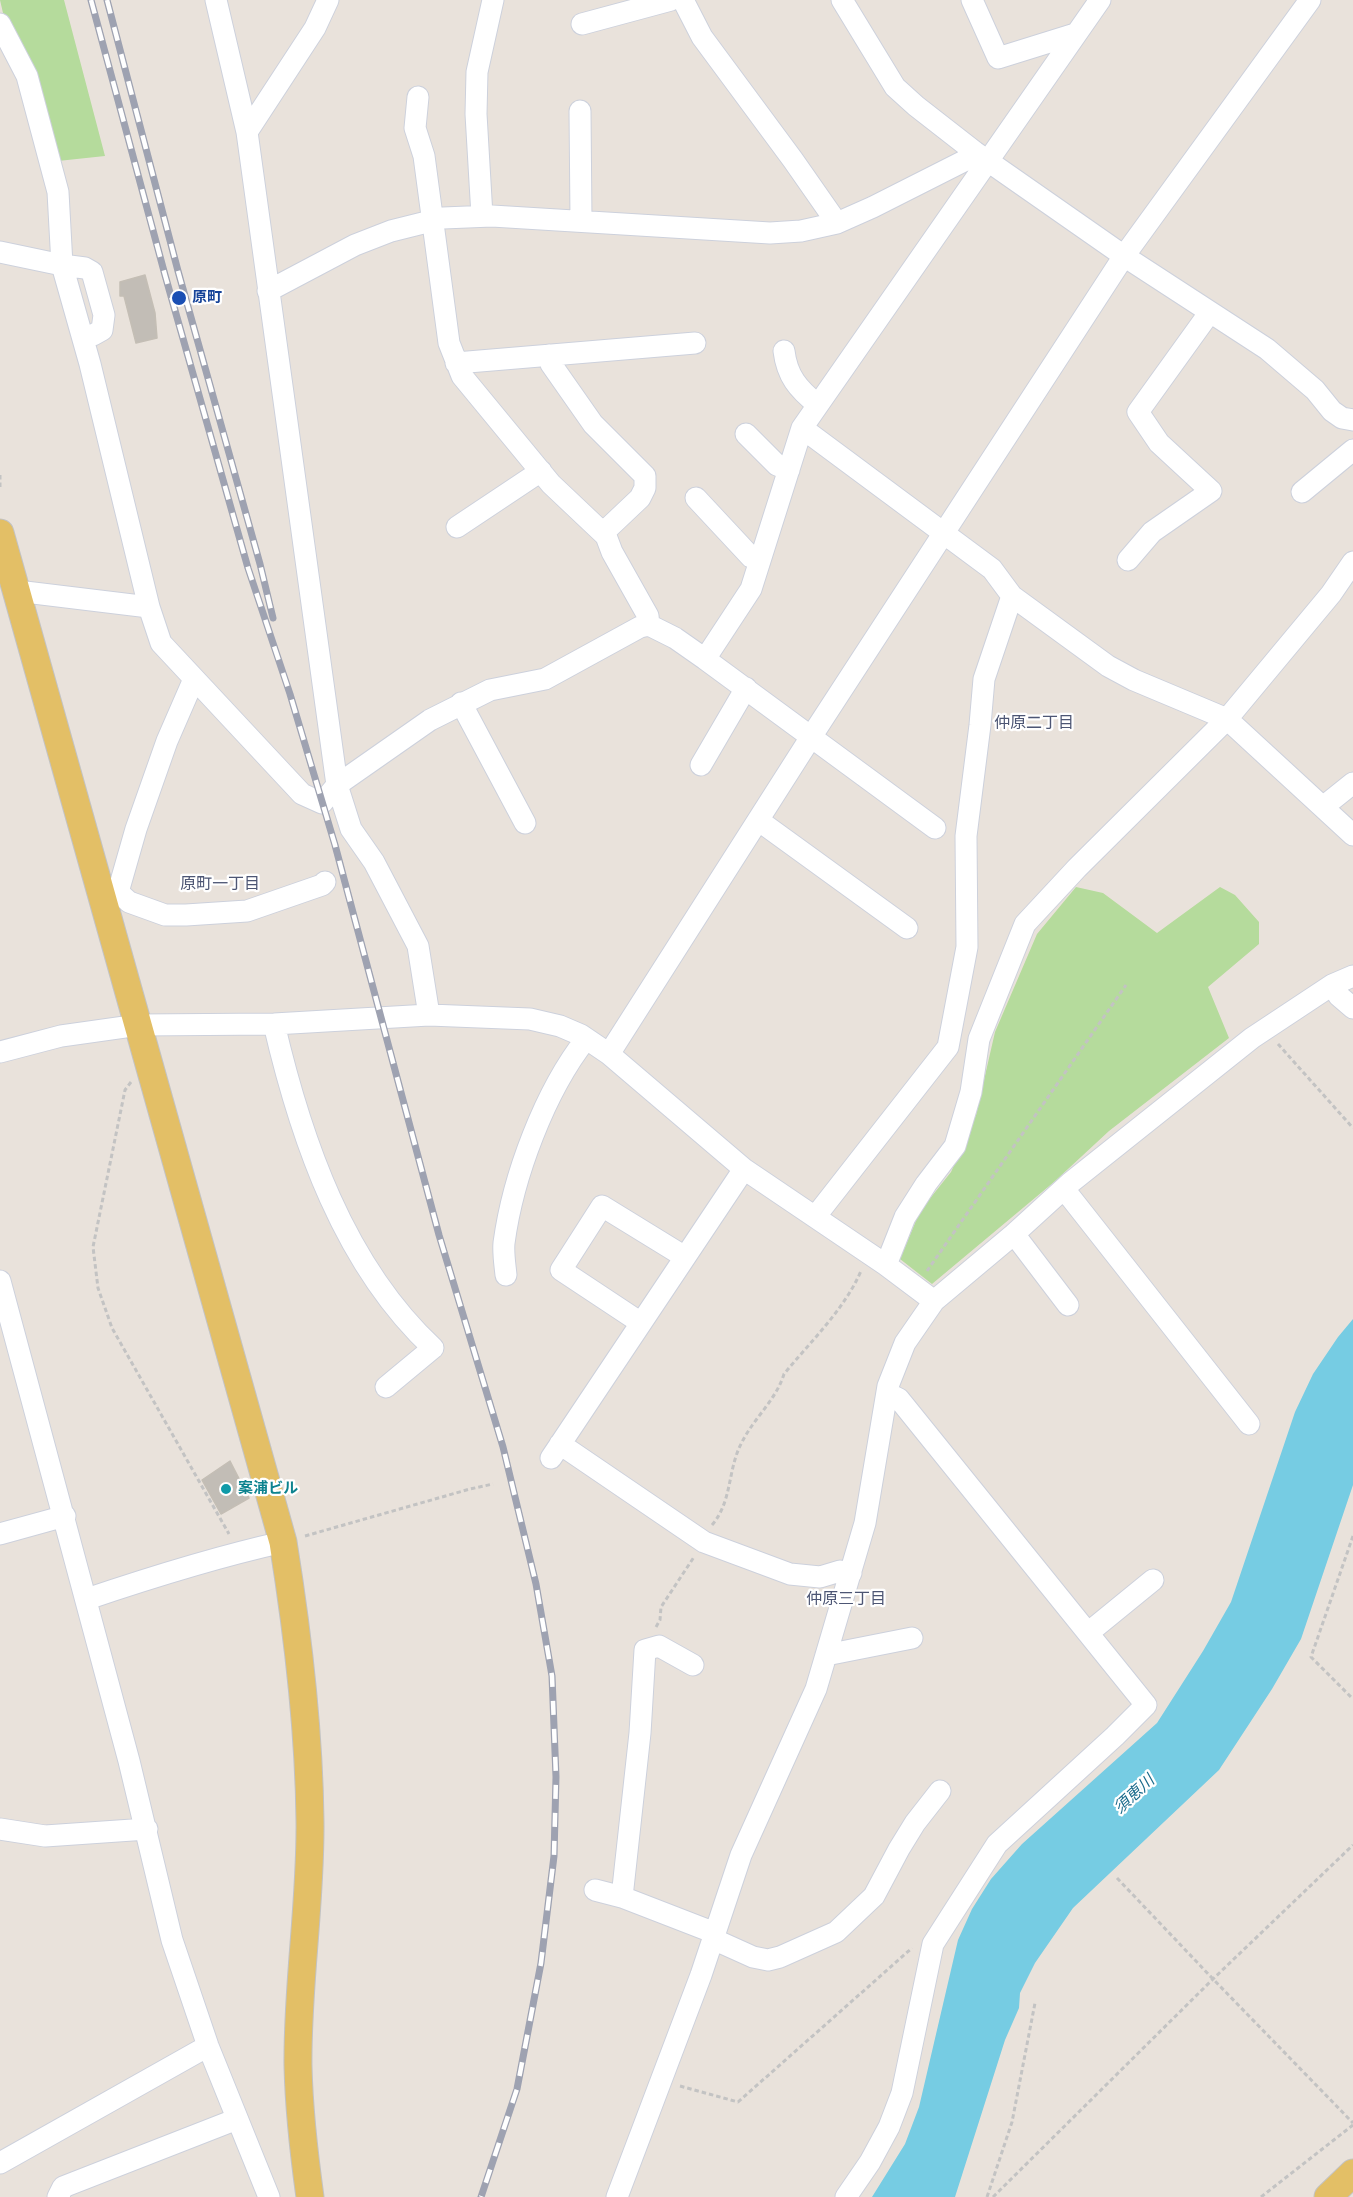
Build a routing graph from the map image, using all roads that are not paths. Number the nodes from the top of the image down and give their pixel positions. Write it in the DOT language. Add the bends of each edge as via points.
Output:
graph roads {
  1 [pos="216,0"];
  2 [pos="328,0"];
  3 [pos="493,0"];
  4 [pos="671,0"];
  5 [pos="683,0"];
  6 [pos="842,0"];
  7 [pos="972,0"];
  8 [pos="1100,0"];
  9 [pos="1310,0"];
  10 [pos="0,24"];
  11 [pos="582,24"];
  12 [pos="1076,34"];
  13 [pos="418,97"];
  14 [pos="580,111"];
  15 [pos="247,132"];
  16 [pos="981,156"];
  17 [pos="482,216"];
  18 [pos="433,220"];
  19 [pos="581,220"];
  20 [pos="837,223"];
  21 [pos="0,252"];
  22 [pos="1124,256"];
  23 [pos="62,265"];
  24 [pos="268,291"];
  25 [pos="1210,312"];
  26 [pos="695,343"];
  27 [pos="784,351"];
  28 [pos="549,355"];
  29 [pos="456,363"];
  30 [pos="818,405"];
  31 [pos="1353,420"];
  32 [pos="802,428"];
  33 [pos="746,434"];
  34 [pos="1353,450"];
  35 [pos="789,470"];
  36 [pos="540,471"];
  37 [pos="1302,492"];
  38 [pos="696,498"];
  39 [pos="457,526"];
  40 [pos="0,533"];
  41 [pos="603,533"];
  42 [pos="944,533"];
  43 [pos="760,561"];
  44 [pos="1128,561"];
  45 [pos="1353,561"];
  46 [pos="17,591"];
  47 [pos="1012,596"];
  48 [pos="149,608"];
  49 [pos="649,625"];
  50 [pos="705,659"];
  51 [pos="194,679"];
  52 [pos="746,688"];
  53 [pos="461,703"];
  54 [pos="1227,719"];
  55 [pos="811,737"];
  56 [pos="701,765"];
  57 [pos="1353,783"];
  58 [pos="337,785"];
  59 [pos="1323,807"];
  60 [pos="758,820"];
  61 [pos="525,824"];
  62 [pos="935,828"];
  63 [pos="1353,835"];
  64 [pos="325,882"];
  65 [pos="110,894"];
  66 [pos="907,928"];
  67 [pos="1353,975"];
  68 [pos="1332,985"];
  69 [pos="1353,1008"];
  70 [pos="429,1015"];
  71 [pos="274,1023"];
  72 [pos="139,1025"];
  73 [pos="586,1038"];
  74 [pos="0,1052"];
  75 [pos="609,1054"];
  76 [pos="744,1169"];
  77 [pos="1064,1189"];
  78 [pos="815,1217"];
  79 [pos="1014,1234"];
  80 [pos="685,1257"];
  81 [pos="878,1259"];
  82 [pos="506,1275"];
  83 [pos="0,1281"];
  84 [pos="934,1301"];
  85 [pos="1068,1305"];
  86 [pos="641,1323"];
  87 [pos="386,1387"];
  88 [pos="887,1394"];
  89 [pos="1249,1424"];
  90 [pos="65,1516"];
  91 [pos="0,1534"];
  92 [pos="283,1542"];
  93 [pos="851,1573"];
  94 [pos="1153,1580"];
  95 [pos="87,1599"];
  96 [pos="1088,1633"];
  97 [pos="912,1638"];
  98 [pos="826,1655"];
  99 [pos="693,1665"];
  100 [pos="940,1791"];
  101 [pos="0,1829"];
  102 [pos="147,1829"];
  103 [pos="596,1890"];
  104 [pos="622,1897"];
  105 [pos="714,1936"];
  106 [pos="208,2046"];
  107 [pos="237,2119"];
  108 [pos="0,2163"];
  109 [pos="1353,2173"];
  110 [pos="58,2197"];
  111 [pos="269,2197"];
  112 [pos="310,2197"];
  113 [pos="616,2197"];
  114 [pos="846,2197"];
  115 [pos="1328,2197"];
  1 -- 15 [label="street"];
  2 -- 15 [label="street" via="315,28"];
  3 -- 17 [label="street" via="477,72"];
  4 -- 11 [label="street"];
  5 -- 20 [label="street" via="702,37"];
  6 -- 16 [label="street" via="895,87"];
  7 -- 12 [label="street" via="998,58"];
  8 -- 12 [label="street"];
  9 -- 22 [label="street"];
  10 -- 23 [label="street" via="27,76 58,192"];
  12 -- 16 [label="street"];
  13 -- 18 [label="street" via="414,128 424,156"];
  14 -- 19 [label="street"];
  15 -- 24 [label="street"];
  16 -- 20 [label="street"];
  16 -- 22 [label="street"];
  16 -- 30 [label="street"];
  17 -- 18 [label="street"];
  17 -- 19 [label="street"];
  18 -- 24 [label="street" via="355,245"];
  18 -- 29 [label="street" via="449,344"];
  19 -- 20 [label="street" via="770,232 801,231"];
  21 -- 23 [label="street"];
  22 -- 25 [label="street"];
  22 -- 42 [label="street"];
  23 -- 48 [label="street"];
  24 -- 58 [label="street"];
  25 -- 31 [label="street" via="1267,349 1315,390 1332,411"];
  25 -- 44 [label="street" via="1138,412 1159,443 1211,491 1152,532"];
  26 -- 28 [label="street"];
  27 -- 30 [label="street" via="786,369"];
  28 -- 29 [label="street"];
  28 -- 41 [label="street" via="551,364 593,424 645,476 640,498"];
  29 -- 36 [label="street" via="462,376"];
  30 -- 32 [label="street"];
  32 -- 35 [label="street"];
  32 -- 42 [label="street"];
  33 -- 35 [label="street" via="777,465"];
  34 -- 37 [label="street"];
  35 -- 43 [label="street"];
  36 -- 39 [label="street"];
  36 -- 41 [label="street"];
  38 -- 43 [label="street" via="751,557"];
  40 -- 46 [label="main road"];
  41 -- 49 [label="street" via="648,616"];
  42 -- 47 [label="street" via="992,569"];
  42 -- 55 [label="street"];
  43 -- 50 [label="street" via="751,589"];
  45 -- 54 [label="street" via="1331,594"];
  46 -- 48 [label="street"];
  46 -- 65 [label="main road"];
  47 -- 54 [label="street" via="1108,666"];
  47 -- 78 [label="street" via="984,679 966,836 966,947 948,1047"];
  48 -- 51 [label="street" via="161,643"];
  49 -- 50 [label="street"];
  49 -- 53 [label="street" via="545,679 490,690"];
  50 -- 52 [label="street"];
  51 -- 58 [label="street" via="302,794 322,803"];
  51 -- 65 [label="street"];
  52 -- 55 [label="street"];
  52 -- 56 [label="street"];
  53 -- 58 [label="street"];
  53 -- 61 [label="street"];
  54 -- 59 [label="street"];
  54 -- 81 [label="street" via="1025,924 979,1038 971,1092 955,1146"];
  55 -- 60 [label="street"];
  55 -- 62 [label="street"];
  57 -- 59 [label="street"];
  58 -- 70 [label="street" via="351,829 374,862 418,946"];
  59 -- 63 [label="street"];
  60 -- 66 [label="street"];
  60 -- 75 [label="street"];
  64 -- 65 [label="street" via="247,911 186,915 165,915"];
  65 -- 72 [label="main road"];
  67 -- 68 [label="street"];
  68 -- 69 [label="street"];
  68 -- 77 [label="street" via="1252,1038"];
  70 -- 71 [label="street"];
  70 -- 73 [label="street" via="530,1019 560,1026"];
  71 -- 72 [label="street"];
  71 -- 87 [label="street" via="299,1113 334,1205 378,1284 410,1326 433,1348"];
  72 -- 74 [label="street" via="62,1036"];
  72 -- 92 [label="main road"];
  73 -- 75 [label="street"];
  73 -- 82 [label="street" via="551,1095 518,1180 504,1245"];
  75 -- 76 [label="street"];
  76 -- 78 [label="street"];
  76 -- 80 [label="street"];
  77 -- 79 [label="street"];
  77 -- 89 [label="street"];
  78 -- 81 [label="street"];
  79 -- 84 [label="street"];
  79 -- 85 [label="street"];
  80 -- 86 [label="street"];
  80 -- 86 [label="street" via="602,1206 561,1270"];
  81 -- 84 [label="street"];
  83 -- 90 [label="street"];
  84 -- 88 [label="street" via="905,1343"];
  86 -- 93 [label="street" via="556,1451 704,1542 790,1574 820,1577 840,1571"];
  88 -- 93 [label="street" via="866,1523"];
  88 -- 96 [label="street" via="899,1399"];
  90 -- 91 [label="street"];
  90 -- 95 [label="street"];
  92 -- 95 [label="street" via="164,1573"];
  92 -- 112 [label="main road" via="308,1744 310,1824 298,2066"];
  93 -- 98 [label="street"];
  94 -- 96 [label="street"];
  95 -- 102 [label="street"];
  96 -- 114 [label="street" via="1146,1705 997,1844 936,1939 902,2093 889,2127"];
  97 -- 98 [label="street"];
  98 -- 105 [label="street" via="816,1689 741,1855"];
  99 -- 104 [label="street" via="659,1646 645,1650"];
  100 -- 105 [label="street" via="904,1840 874,1896 836,1932 768,1960 753,1957"];
  101 -- 102 [label="street" via="45,1836"];
  102 -- 106 [label="street" via="172,1940"];
  103 -- 104 [label="street"];
  104 -- 105 [label="street"];
  105 -- 113 [label="street"];
  106 -- 107 [label="street"];
  106 -- 108 [label="street"];
  107 -- 110 [label="street" via="63,2187"];
  107 -- 111 [label="street"];
  109 -- 115 [label="main road"];
}
